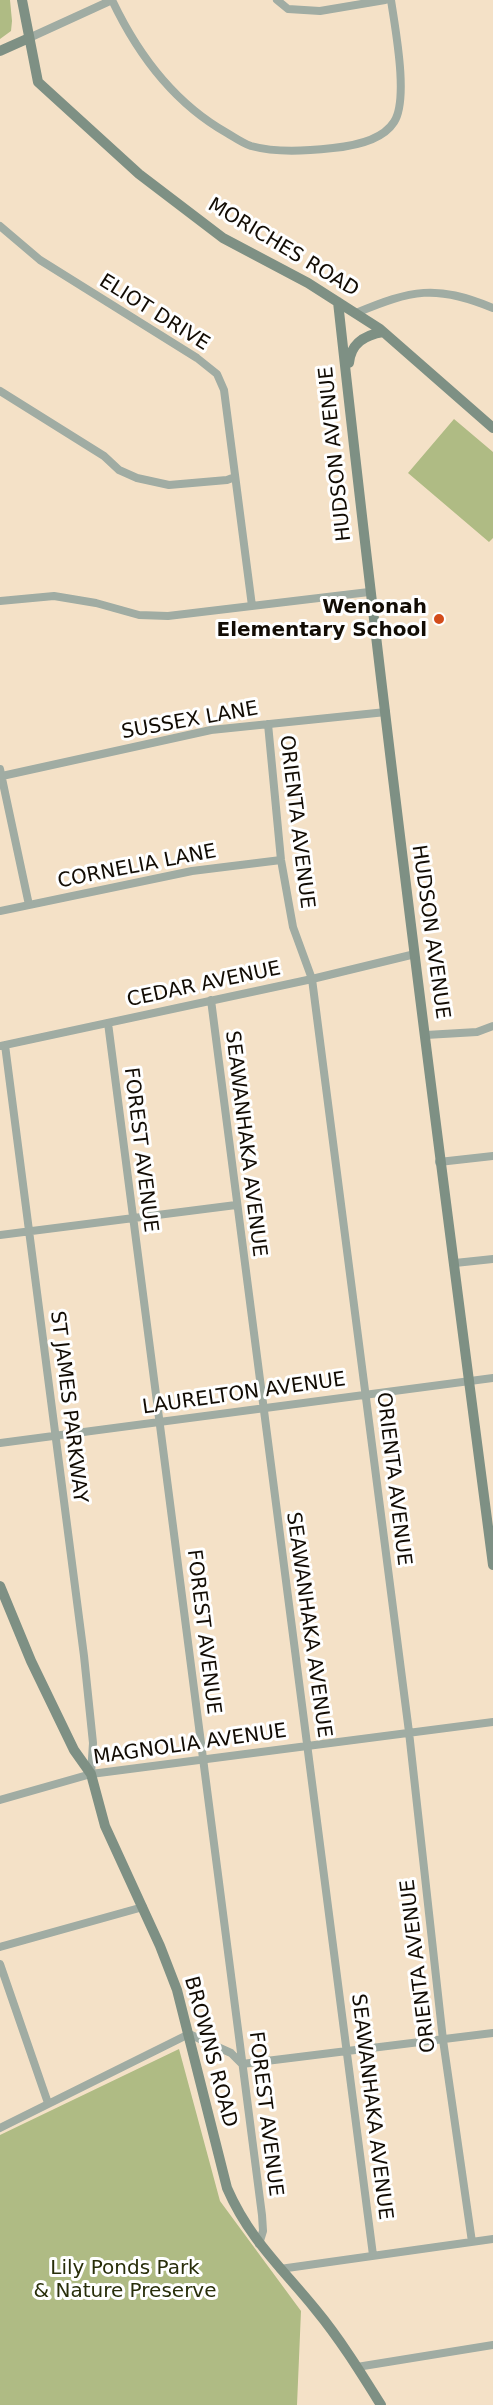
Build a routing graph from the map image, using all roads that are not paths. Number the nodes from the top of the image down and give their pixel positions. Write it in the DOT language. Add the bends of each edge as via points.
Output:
graph roads {
  1 [pos="22,0"];
  2 [pos="112,0"];
  3 [pos="277,0"];
  4 [pos="385,0"];
  5 [pos="390,0"];
  6 [pos="29,38"];
  7 [pos="0,51"];
  8 [pos="0,226"];
  9 [pos="338,302"];
  10 [pos="493,308"];
  11 [pos="356,314"];
  12 [pos="383,332"];
  13 [pos="347,381"];
  14 [pos="0,391"];
  15 [pos="493,428"];
  16 [pos="235,477"];
  17 [pos="369,592"];
  18 [pos="0,601"];
  19 [pos="252,606"];
  20 [pos="386,712"];
  21 [pos="268,724"];
  22 [pos="1,772"];
  23 [pos="281,860"];
  24 [pos="29,905"];
  25 [pos="0,911"];
  26 [pos="415,954"];
  27 [pos="312,979"];
  28 [pos="211,1000"];
  29 [pos="108,1023"];
  30 [pos="493,1026"];
  31 [pos="426,1035"];
  32 [pos="3,1045"];
  33 [pos="493,1156"];
  34 [pos="439,1162"];
  35 [pos="236,1204"];
  36 [pos="132,1217"];
  37 [pos="28,1232"];
  38 [pos="0,1236"];
  39 [pos="493,1259"];
  40 [pos="455,1263"];
  41 [pos="493,1378"];
  42 [pos="469,1382"];
  43 [pos="366,1394"];
  44 [pos="262,1410"];
  45 [pos="159,1423"];
  46 [pos="55,1436"];
  47 [pos="0,1443"];
  48 [pos="493,1565"];
  49 [pos="0,1586"];
  50 [pos="493,1722"];
  51 [pos="409,1732"];
  52 [pos="307,1746"];
  53 [pos="203,1759"];
  54 [pos="92,1774"];
  55 [pos="0,1800"];
  56 [pos="143,1908"];
  57 [pos="0,1947"];
  58 [pos="0,1964"];
  59 [pos="493,2033"];
  60 [pos="189,2034"];
  61 [pos="443,2040"];
  62 [pos="347,2051"];
  63 [pos="242,2064"];
  64 [pos="48,2103"];
  65 [pos="0,2128"];
  66 [pos="493,2239"];
  67 [pos="472,2242"];
  68 [pos="259,2245"];
  69 [pos="373,2255"];
  70 [pos="280,2269"];
  71 [pos="493,2344"];
  72 [pos="357,2367"];
  73 [pos="381,2405"];
  1 -- 6 [label="street, MORICHES ROAD"];
  2 -- 5 [label="street" via="128,34 161,79 194,112 249,145 315,150 349,147 377,137 394,122 400,103 400,79"];
  2 -- 6 [label="street"];
  3 -- 4 [label="street" via="288,9 320,11"];
  6 -- 7 [label="street"];
  6 -- 9 [label="street, MORICHES ROAD" via="38,82 140,174 224,238"];
  8 -- 16 [label="street, ELIOT DRIVE" via="40,260 217,374 224,390"];
  9 -- 11 [label="street, MORICHES ROAD"];
  9 -- 13 [label="street, HUDSON AVENUE"];
  10 -- 11 [label="street" via="457,295 425,292"];
  11 -- 12 [label="street, MORICHES ROAD"];
  12 -- 13 [label="street" via="366,336 350,351"];
  12 -- 15 [label="street, MORICHES ROAD"];
  13 -- 17 [label="street, HUDSON AVENUE"];
  14 -- 16 [label="street" via="137,478 169,485"];
  16 -- 19 [label="street, ELIOT DRIVE"];
  17 -- 19 [label="street"];
  17 -- 20 [label="street, HUDSON AVENUE"];
  18 -- 19 [label="street" via="54,596 139,615 168,616"];
  20 -- 21 [label="street, SUSSEX LANE"];
  20 -- 26 [label="street, HUDSON AVENUE"];
  21 -- 22 [label="street, SUSSEX LANE" via="201,732"];
  21 -- 23 [label="street, ORIENTA AVENUE"];
  22 -- 24 [label="street"];
  23 -- 24 [label="street, CORNELIA LANE" via="192,871"];
  23 -- 27 [label="street, ORIENTA AVENUE" via="293,927"];
  24 -- 25 [label="street, CORNELIA LANE"];
  26 -- 27 [label="street, CEDAR AVENUE"];
  26 -- 31 [label="street, HUDSON AVENUE"];
  27 -- 28 [label="street, CEDAR AVENUE"];
  27 -- 43 [label="street, ORIENTA AVENUE"];
  28 -- 29 [label="street, CEDAR AVENUE"];
  28 -- 35 [label="street, SEAWANHAKA AVENUE"];
  29 -- 32 [label="street, CEDAR AVENUE"];
  29 -- 36 [label="street, FOREST AVENUE"];
  30 -- 31 [label="street" via="477,1032"];
  31 -- 34 [label="street, HUDSON AVENUE"];
  32 -- 37 [label="street, ST JAMES PARKWAY"];
  33 -- 34 [label="street"];
  34 -- 40 [label="street, HUDSON AVENUE"];
  35 -- 36 [label="street"];
  35 -- 44 [label="street, SEAWANHAKA AVENUE"];
  36 -- 37 [label="street"];
  36 -- 45 [label="street, FOREST AVENUE"];
  37 -- 38 [label="street"];
  37 -- 46 [label="street, ST JAMES PARKWAY"];
  39 -- 40 [label="street"];
  40 -- 42 [label="street, HUDSON AVENUE"];
  41 -- 42 [label="street, LAURELTON AVENUE"];
  42 -- 43 [label="street, LAURELTON AVENUE"];
  42 -- 48 [label="street, HUDSON AVENUE"];
  43 -- 44 [label="street, LAURELTON AVENUE"];
  43 -- 51 [label="street, ORIENTA AVENUE"];
  44 -- 45 [label="street, LAURELTON AVENUE"];
  44 -- 52 [label="street, SEAWANHAKA AVENUE"];
  45 -- 46 [label="street, LAURELTON AVENUE"];
  45 -- 53 [label="street, FOREST AVENUE"];
  46 -- 47 [label="street, LAURELTON AVENUE"];
  46 -- 54 [label="street, ST JAMES PARKWAY" via="93,1743"];
  49 -- 54 [label="street, BROWNS ROAD" via="64,1730"];
  50 -- 51 [label="street, MAGNOLIA AVENUE"];
  51 -- 52 [label="street, MAGNOLIA AVENUE"];
  51 -- 61 [label="street, ORIENTA AVENUE"];
  52 -- 53 [label="street, MAGNOLIA AVENUE"];
  52 -- 62 [label="street, SEAWANHAKA AVENUE"];
  53 -- 54 [label="street, MAGNOLIA AVENUE"];
  53 -- 63 [label="street, FOREST AVENUE"];
  54 -- 55 [label="street, MAGNOLIA AVENUE"];
  54 -- 56 [label="street, BROWNS ROAD" via="105,1826"];
  56 -- 57 [label="street"];
  56 -- 60 [label="street, BROWNS ROAD" via="177,1990"];
  58 -- 64 [label="street"];
  59 -- 61 [label="street"];
  60 -- 63 [label="street" via="231,2053"];
  60 -- 64 [label="street"];
  60 -- 68 [label="street, BROWNS ROAD" via="227,2188 238,2214"];
  61 -- 62 [label="street"];
  61 -- 67 [label="street, ORIENTA AVENUE"];
  62 -- 63 [label="street"];
  62 -- 69 [label="street, SEAWANHAKA AVENUE"];
  63 -- 68 [label="street, FOREST AVENUE" via="262,2216"];
  64 -- 65 [label="street"];
  66 -- 67 [label="street"];
  67 -- 69 [label="street"];
  68 -- 70 [label="street, BROWNS ROAD"];
  69 -- 70 [label="street"];
  70 -- 72 [label="street, BROWNS ROAD" via="317,2311"];
  71 -- 72 [label="street"];
  72 -- 73 [label="street, BROWNS ROAD"];
}
